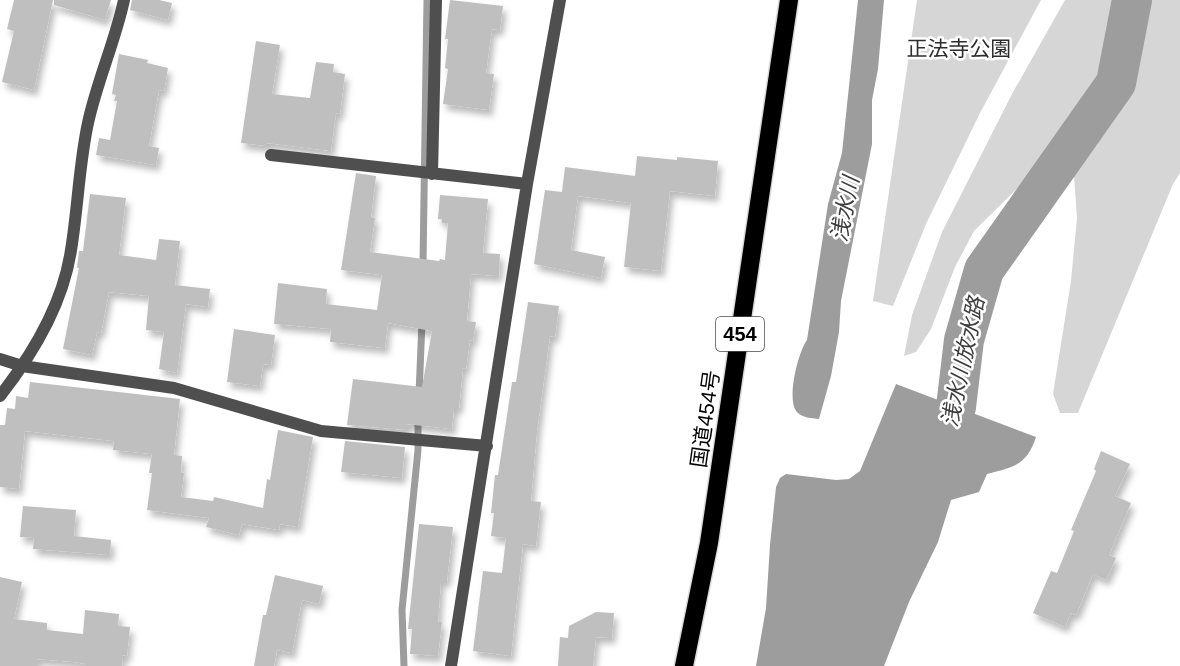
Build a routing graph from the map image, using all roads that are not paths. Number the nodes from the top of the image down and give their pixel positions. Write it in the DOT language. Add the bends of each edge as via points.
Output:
graph roads {
  1 [pos="124,0"];
  2 [pos="436,0"];
  3 [pos="560,0"];
  4 [pos="789,0"];
  5 [pos="271,155"];
  6 [pos="432,174"];
  7 [pos="527,184"];
  8 [pos="0,359"];
  9 [pos="22,366"];
  10 [pos="0,396"];
  11 [pos="487,446"];
  12 [pos="451,666"];
  13 [pos="684,666"];
  1 -- 9 [label="street" via="88,123 71,253 52,315"];
  2 -- 6 [label="street"];
  3 -- 7 [label="street"];
  4 -- 13 [label="highway, 国道454号 / 454" via="709,543"];
  5 -- 6 [label="street"];
  6 -- 7 [label="street"];
  7 -- 11 [label="street"];
  8 -- 9 [label="street"];
  9 -- 10 [label="street"];
  9 -- 11 [label="street" via="174,388 321,431"];
  11 -- 12 [label="street"];
}
